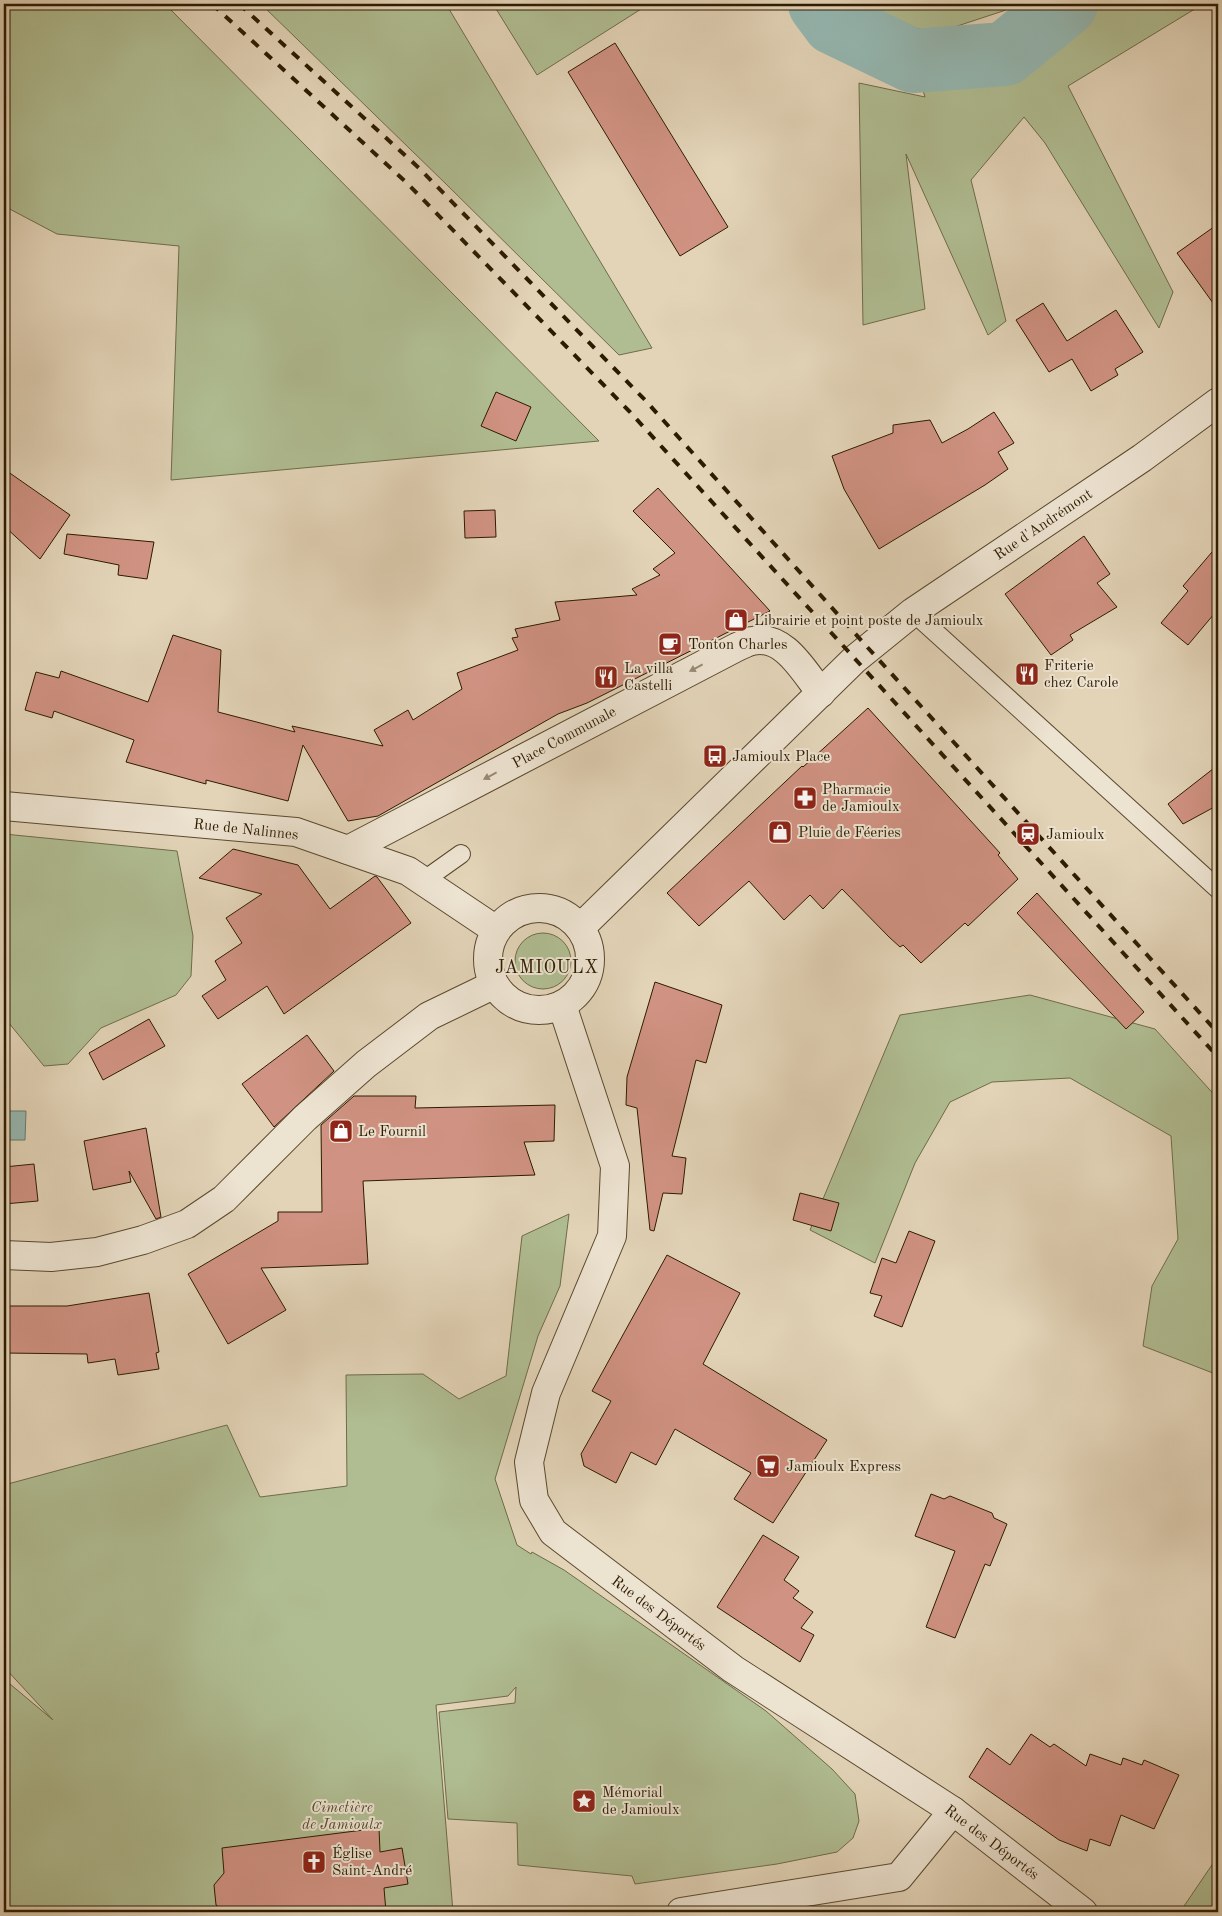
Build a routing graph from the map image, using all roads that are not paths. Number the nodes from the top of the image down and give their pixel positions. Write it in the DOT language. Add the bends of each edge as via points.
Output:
graph roads {
  1 [pos="1218,402"];
  2 [pos="913,612"];
  3 [pos="820,693"];
  4 [pos="4,806"];
  5 [pos="348,850"];
  6 [pos="462,854"];
  7 [pos="423,880"];
  8 [pos="1218,889"];
  9 [pos="580,928"];
  10 [pos="496,930"];
  11 [pos="493,985"];
  12 [pos="562,1005"];
  13 [pos="4,1255"];
  14 [pos="953,1811"];
  15 [pos="681,1912"];
  16 [pos="1083,1912"];
  1 -- 2 [label="street, Rue d'Andrémont" via="1142,458"];
  2 -- 3 [label="street, Rue d'Andrémont" via="855,659"];
  2 -- 8 [label="lane"];
  3 -- 5 [label="street, Place Communale, one-way" via="784,648 771,641 754,640"];
  3 -- 9 [label="street"];
  4 -- 5 [label="street, Rue de Nalinnes" via="296,832"];
  5 -- 7 [label="street, Rue de Nalinnes" via="408,871"];
  6 -- 7 [label="lane"];
  7 -- 10 [label="street, Rue de Nalinnes"];
  9 -- 10 [label="street" via="565,914 540,907 513,914"];
  9 -- 12 [label="street" via="591,953 586,982 572,1000"];
  10 -- 11 [label="street" via="486,956"];
  11 -- 12 [label="street" via="518,1008 550,1011"];
  11 -- 13 [label="street" via="429,1016 366,1064 305,1118 224,1199 187,1224 144,1240 97,1252 51,1257"];
  12 -- 14 [label="street, Rue des Déportés" via="615,1166 612,1236 546,1393 529,1462 534,1500 553,1532 734,1669"];
  14 -- 15 [label="street" via="898,1877"];
  14 -- 16 [label="street, Rue des Déportés"];
}
